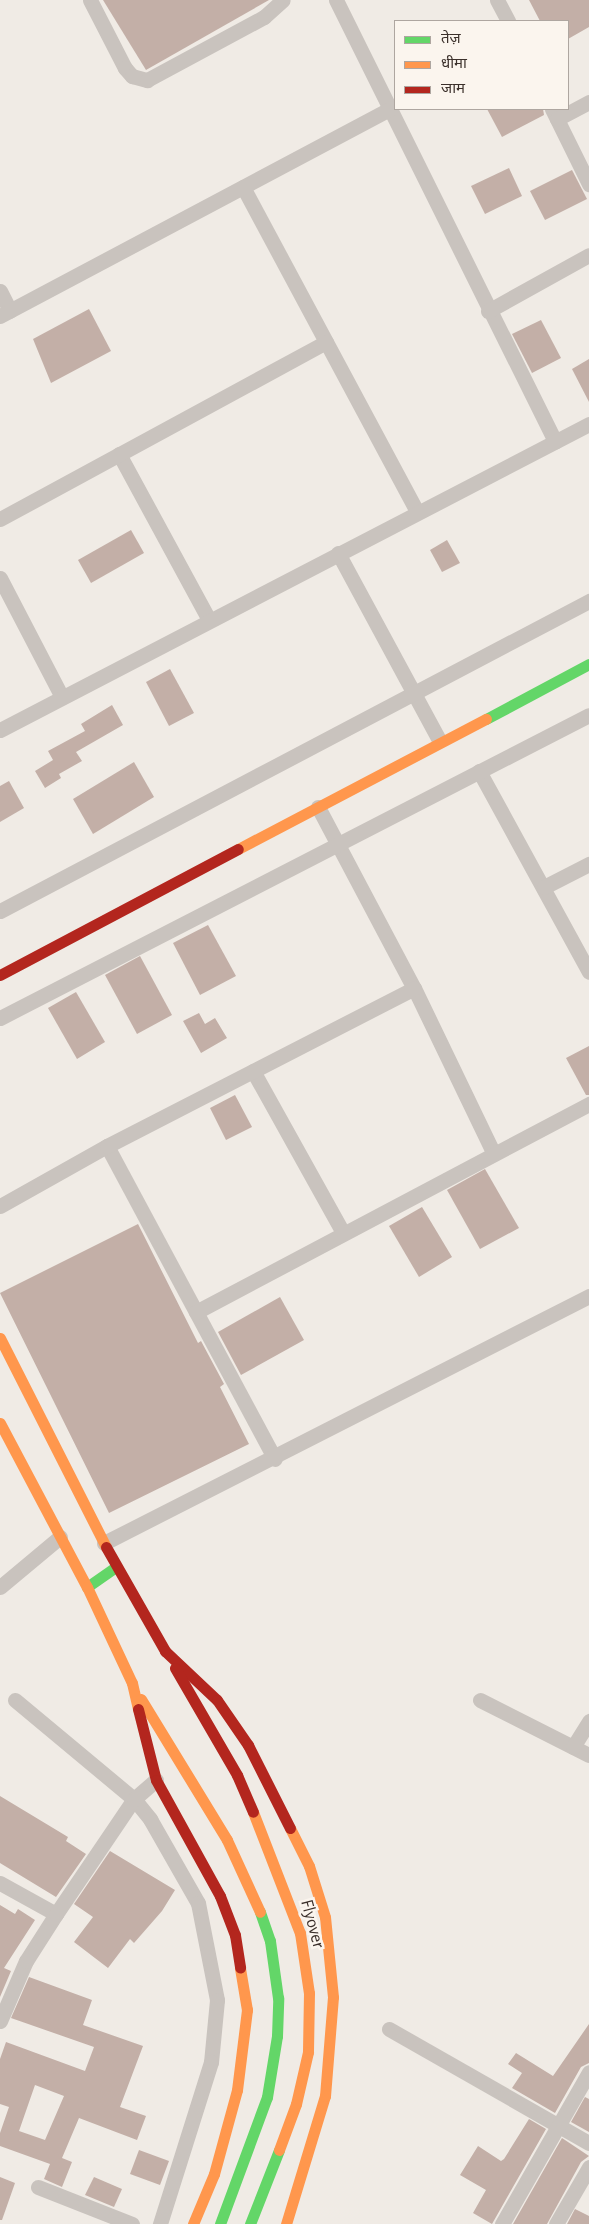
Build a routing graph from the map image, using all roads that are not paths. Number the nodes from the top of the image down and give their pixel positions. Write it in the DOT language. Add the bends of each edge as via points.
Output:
graph roads {
  1 [pos="90,0"];
  2 [pos="283,0"];
  3 [pos="336,0"];
  4 [pos="500,1"];
  5 [pos="508,20"];
  6 [pos="589,102"];
  7 [pos="391,108"];
  8 [pos="569,109"];
  9 [pos="554,114"];
  10 [pos="589,184"];
  11 [pos="243,187"];
  12 [pos="589,255"];
  13 [pos="0,291"];
  14 [pos="488,310"];
  15 [pos="5,313"];
  16 [pos="326,342"];
  17 [pos="589,424"];
  18 [pos="555,442"];
  19 [pos="118,454"];
  20 [pos="416,512"];
  21 [pos="0,518"];
  22 [pos="338,553"];
  23 [pos="0,578"];
  24 [pos="589,601"];
  25 [pos="209,620"];
  26 [pos="589,664"];
  27 [pos="413,692"];
  28 [pos="62,697"];
  29 [pos="589,715"];
  30 [pos="0,730"];
  31 [pos="439,740"];
  32 [pos="479,771"];
  33 [pos="318,807"];
  34 [pos="338,847"];
  35 [pos="589,864"];
  36 [pos="544,887"];
  37 [pos="0,911"];
  38 [pos="589,972"];
  39 [pos="0,975"];
  40 [pos="414,988"];
  41 [pos="0,1018"];
  42 [pos="253,1071"];
  43 [pos="589,1104"];
  44 [pos="107,1146"];
  45 [pos="494,1154"];
  46 [pos="0,1206"];
  47 [pos="343,1233"];
  48 [pos="589,1296"];
  49 [pos="196,1312"];
  50 [pos="0,1338"];
  51 [pos="0,1423"];
  52 [pos="275,1459"];
  53 [pos="60,1537"];
  54 [pos="104,1543"];
  55 [pos="116,1567"];
  56 [pos="0,1587"];
  57 [pos="87,1587"];
  58 [pos="165,1652"];
  59 [pos="132,1683"];
  60 [pos="15,1700"];
  61 [pos="480,1700"];
  62 [pos="589,1721"];
  63 [pos="573,1747"];
  64 [pos="589,1754"];
  65 [pos="156,1780"];
  66 [pos="134,1799"];
  67 [pos="0,1883"];
  68 [pos="56,1914"];
  69 [pos="0,2022"];
  70 [pos="389,2029"];
  71 [pos="589,2072"];
  72 [pos="558,2125"];
  73 [pos="589,2143"];
  74 [pos="589,2167"];
  75 [pos="38,2187"];
  76 [pos="132,2224"];
  77 [pos="160,2224"];
  78 [pos="193,2224"];
  79 [pos="220,2224"];
  80 [pos="250,2224"];
  81 [pos="286,2224"];
  82 [pos="502,2224"];
  83 [pos="556,2224"];
  1 -- 2 [label="street" via="125,68 132,76 147,80 264,17"];
  3 -- 7 [label="street"];
  4 -- 5 [label="street"];
  6 -- 8 [label="street"];
  7 -- 11 [label="street"];
  7 -- 14 [label="street"];
  9 -- 10 [label="street"];
  11 -- 15 [label="street"];
  11 -- 16 [label="street"];
  12 -- 14 [label="street"];
  13 -- 15 [label="street"];
  14 -- 18 [label="street"];
  16 -- 19 [label="street"];
  16 -- 20 [label="street"];
  17 -- 18 [label="street"];
  18 -- 20 [label="street"];
  19 -- 21 [label="street"];
  19 -- 25 [label="street"];
  20 -- 22 [label="street"];
  22 -- 25 [label="street"];
  22 -- 27 [label="street"];
  23 -- 28 [label="street"];
  24 -- 27 [label="street"];
  25 -- 28 [label="street"];
  26 -- 31 [label="main road"];
  27 -- 31 [label="street"];
  27 -- 37 [label="street"];
  28 -- 30 [label="street"];
  29 -- 32 [label="street"];
  31 -- 33 [label="main road"];
  32 -- 34 [label="street"];
  32 -- 36 [label="street"];
  33 -- 34 [label="street"];
  33 -- 39 [label="main road"];
  34 -- 40 [label="street"];
  34 -- 41 [label="street"];
  35 -- 36 [label="street"];
  36 -- 38 [label="street"];
  40 -- 42 [label="street"];
  40 -- 45 [label="street"];
  42 -- 44 [label="street"];
  42 -- 47 [label="street"];
  43 -- 45 [label="street"];
  44 -- 46 [label="street"];
  44 -- 49 [label="street"];
  45 -- 47 [label="street"];
  47 -- 49 [label="street"];
  48 -- 52 [label="street"];
  49 -- 52 [label="street"];
  50 -- 54 [label="main road, Flyover"];
  51 -- 53 [label="main road"];
  52 -- 54 [label="street"];
  53 -- 56 [label="street"];
  53 -- 57 [label="main road"];
  54 -- 55 [label="main road, Flyover"];
  55 -- 57 [label="main road"];
  55 -- 58 [label="main road, Flyover"];
  57 -- 59 [label="main road"];
  58 -- 80 [label="main road, Flyover" via="237,1775 300,1932 309,1993 308,2052 296,2104"];
  58 -- 81 [label="main road" via="217,1700 252,1753 309,1866 325,1918 333,1997 332,2046 325,2096"];
  59 -- 65 [label="main road"];
  59 -- 79 [label="main road" via="169,1741 250,1884 270,1941 278,1998 277,2036 267,2097"];
  60 -- 66 [label="street"];
  61 -- 63 [label="street"];
  62 -- 63 [label="street"];
  63 -- 64 [label="street"];
  65 -- 66 [label="street"];
  65 -- 78 [label="main road" via="220,1896 235,1935 247,2010 237,2090 214,2174"];
  66 -- 68 [label="street"];
  66 -- 77 [label="street" via="150,1819 198,1903 217,2000 211,2062"];
  67 -- 68 [label="street"];
  68 -- 69 [label="street" via="26,1961"];
  70 -- 72 [label="street"];
  71 -- 72 [label="street"];
  72 -- 73 [label="street"];
  72 -- 82 [label="street"];
  74 -- 83 [label="street"];
  75 -- 76 [label="street"];
}
